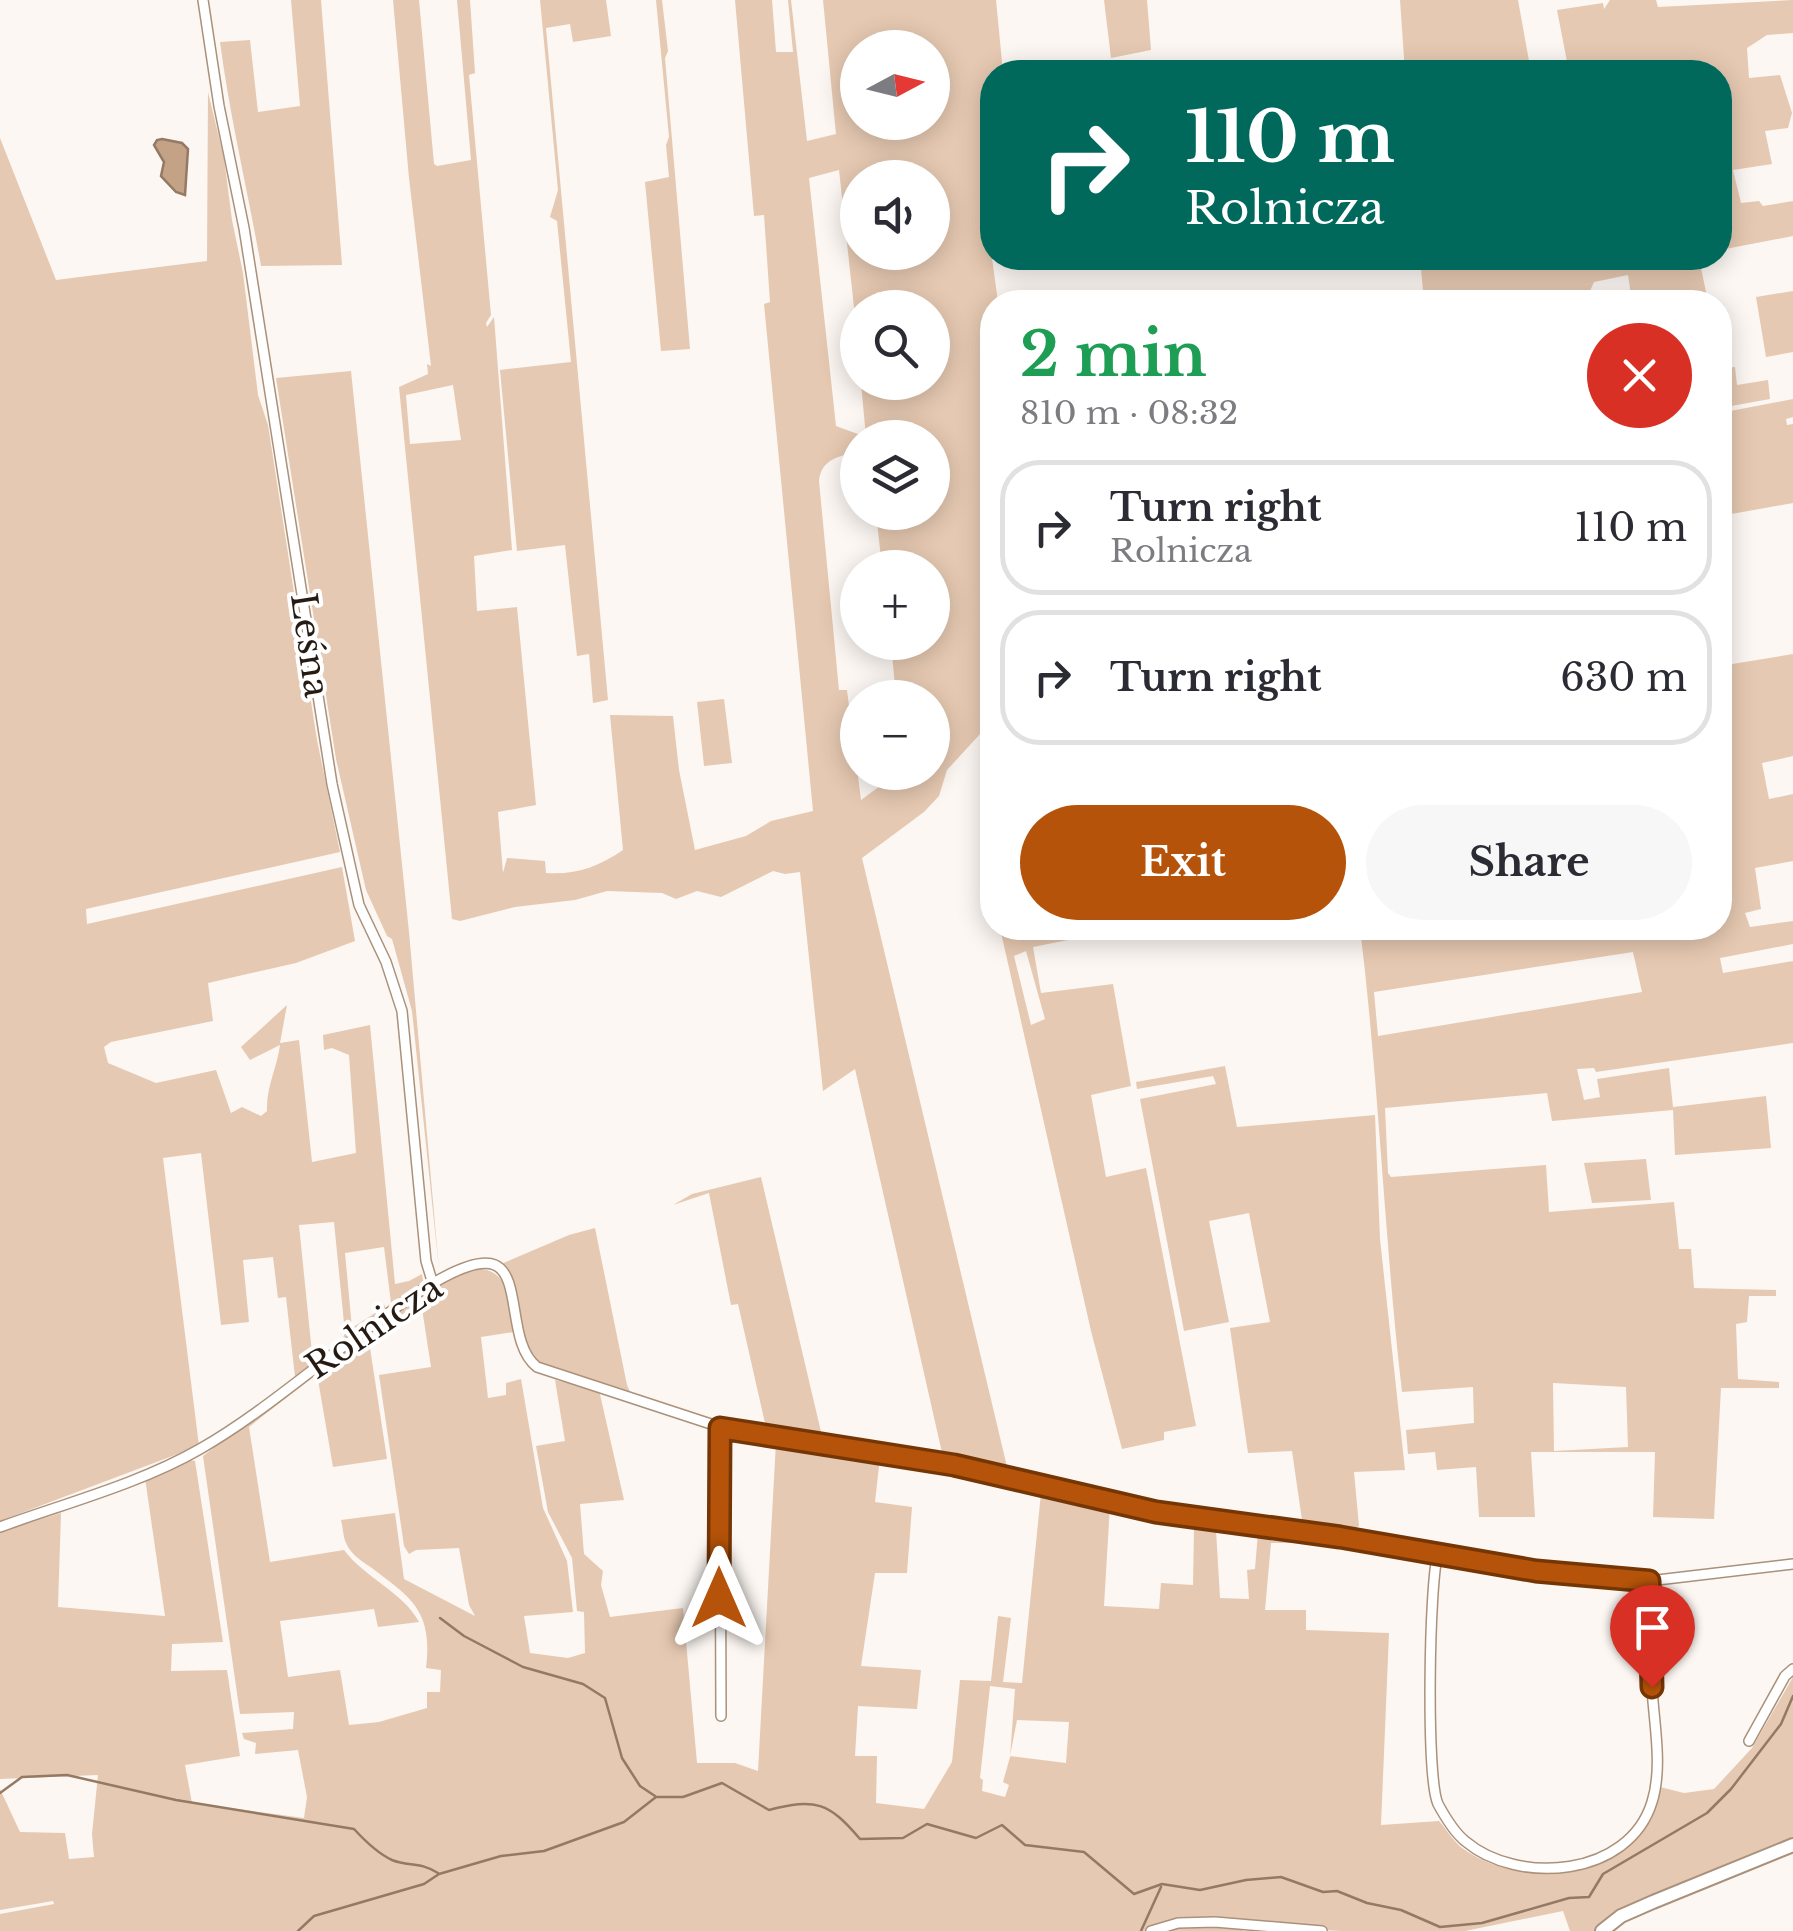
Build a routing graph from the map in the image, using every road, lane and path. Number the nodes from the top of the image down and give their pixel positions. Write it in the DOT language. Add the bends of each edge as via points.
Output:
graph roads {
  1 [pos="203,0"];
  2 [pos="434,1284"];
  3 [pos="720,1428"];
  4 [pos="0,1527"];
  5 [pos="1438,1553"];
  6 [pos="1793,1564"];
  7 [pos="1649,1581"];
  8 [pos="1793,1669"];
  9 [pos="721,1716"];
  10 [pos="1749,1741"];
  11 [pos="1793,1845"];
  12 [pos="1151,1931"];
  13 [pos="1322,1931"];
  14 [pos="1602,1931"];
  1 -- 2 [label="street, Leśna" via="332,784 359,905 402,1010 426,1260"];
  2 -- 3 [label="street, Rolnicza" via="480,1264 495,1265 507,1278 521,1348 537,1368"];
  2 -- 4 [label="street, Rolnicza" via="196,1452"];
  3 -- 5 [label="street, Rolnicza" via="954,1465 1135,1508"];
  3 -- 9 [label="street"];
  5 -- 7 [label="street, Rolnicza"];
  5 -- 7 [label="street" via="1430,1749 1437,1801 1462,1840 1523,1868 1595,1861 1624,1844 1652,1804"];
  6 -- 7 [label="street, Rolnicza"];
  8 -- 10 [label="street"];
  11 -- 14 [label="street" via="1652,1902"];
  12 -- 13 [label="street" via="1215,1922"];
}
